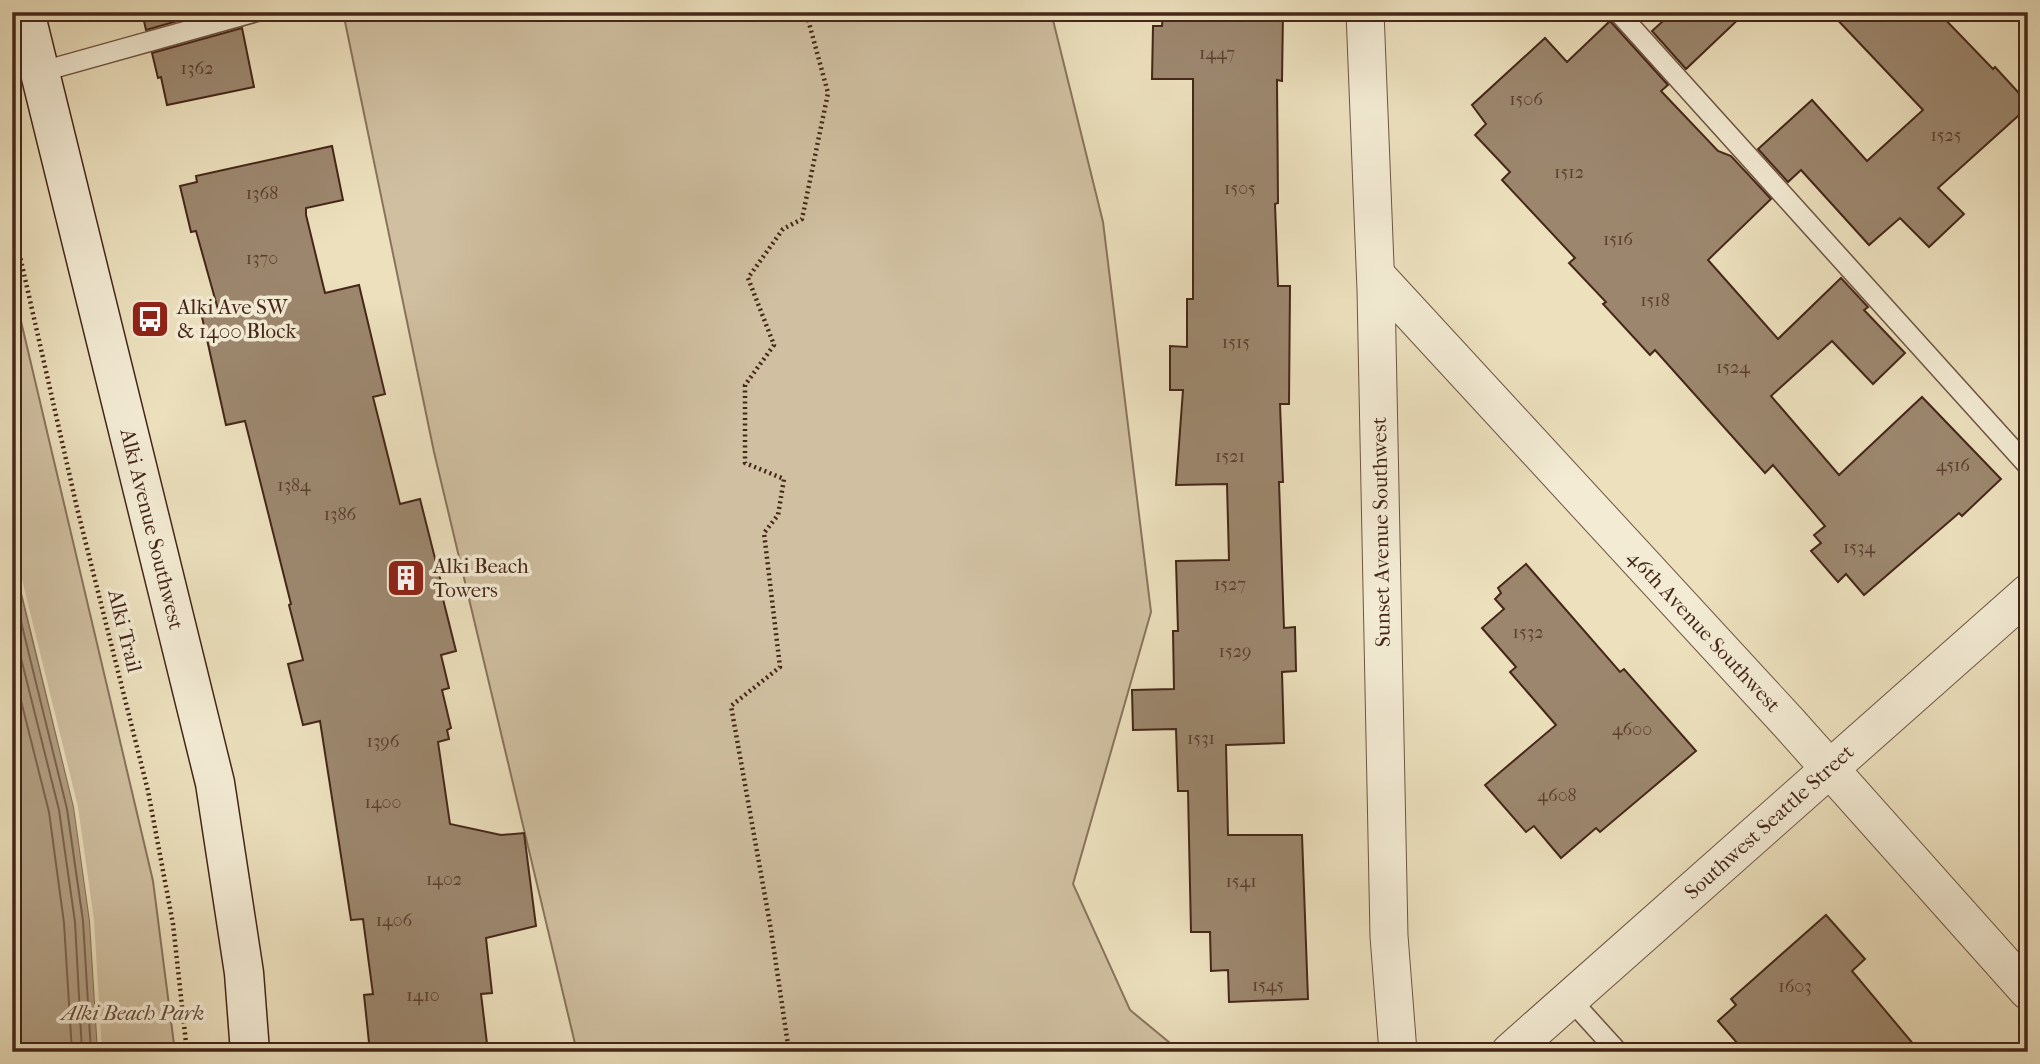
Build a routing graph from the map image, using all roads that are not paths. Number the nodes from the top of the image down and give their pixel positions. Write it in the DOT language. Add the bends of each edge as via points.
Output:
graph roads {
  1 [pos="25,12"];
  2 [pos="255,12"];
  3 [pos="1365,12"];
  4 [pos="1618,12"];
  5 [pos="40,72"];
  6 [pos="1376,275"];
  7 [pos="2028,466"];
  8 [pos="2028,593"];
  9 [pos="1830,768"];
  10 [pos="2028,991"];
  11 [pos="1570,999"];
  12 [pos="250,1052"];
  13 [pos="1398,1052"];
  14 [pos="1510,1052"];
  15 [pos="1618,1052"];
  1 -- 5 [label="main road, Alki Avenue Southwest"];
  2 -- 5 [label="lane"];
  3 -- 6 [label="street, Sunset Avenue Southwest"];
  4 -- 7 [label="lane"];
  5 -- 12 [label="main road, Alki Avenue Southwest" via="215,783 244,973"];
  6 -- 9 [label="street, 46th Avenue Southwest"];
  6 -- 13 [label="street, Sunset Avenue Southwest" via="1390,936"];
  8 -- 9 [label="street, Southwest Seattle Street"];
  9 -- 10 [label="street, 46th Avenue Southwest"];
  9 -- 11 [label="street, Southwest Seattle Street"];
  11 -- 14 [label="street, Southwest Seattle Street"];
  11 -- 15 [label="lane"];
}
